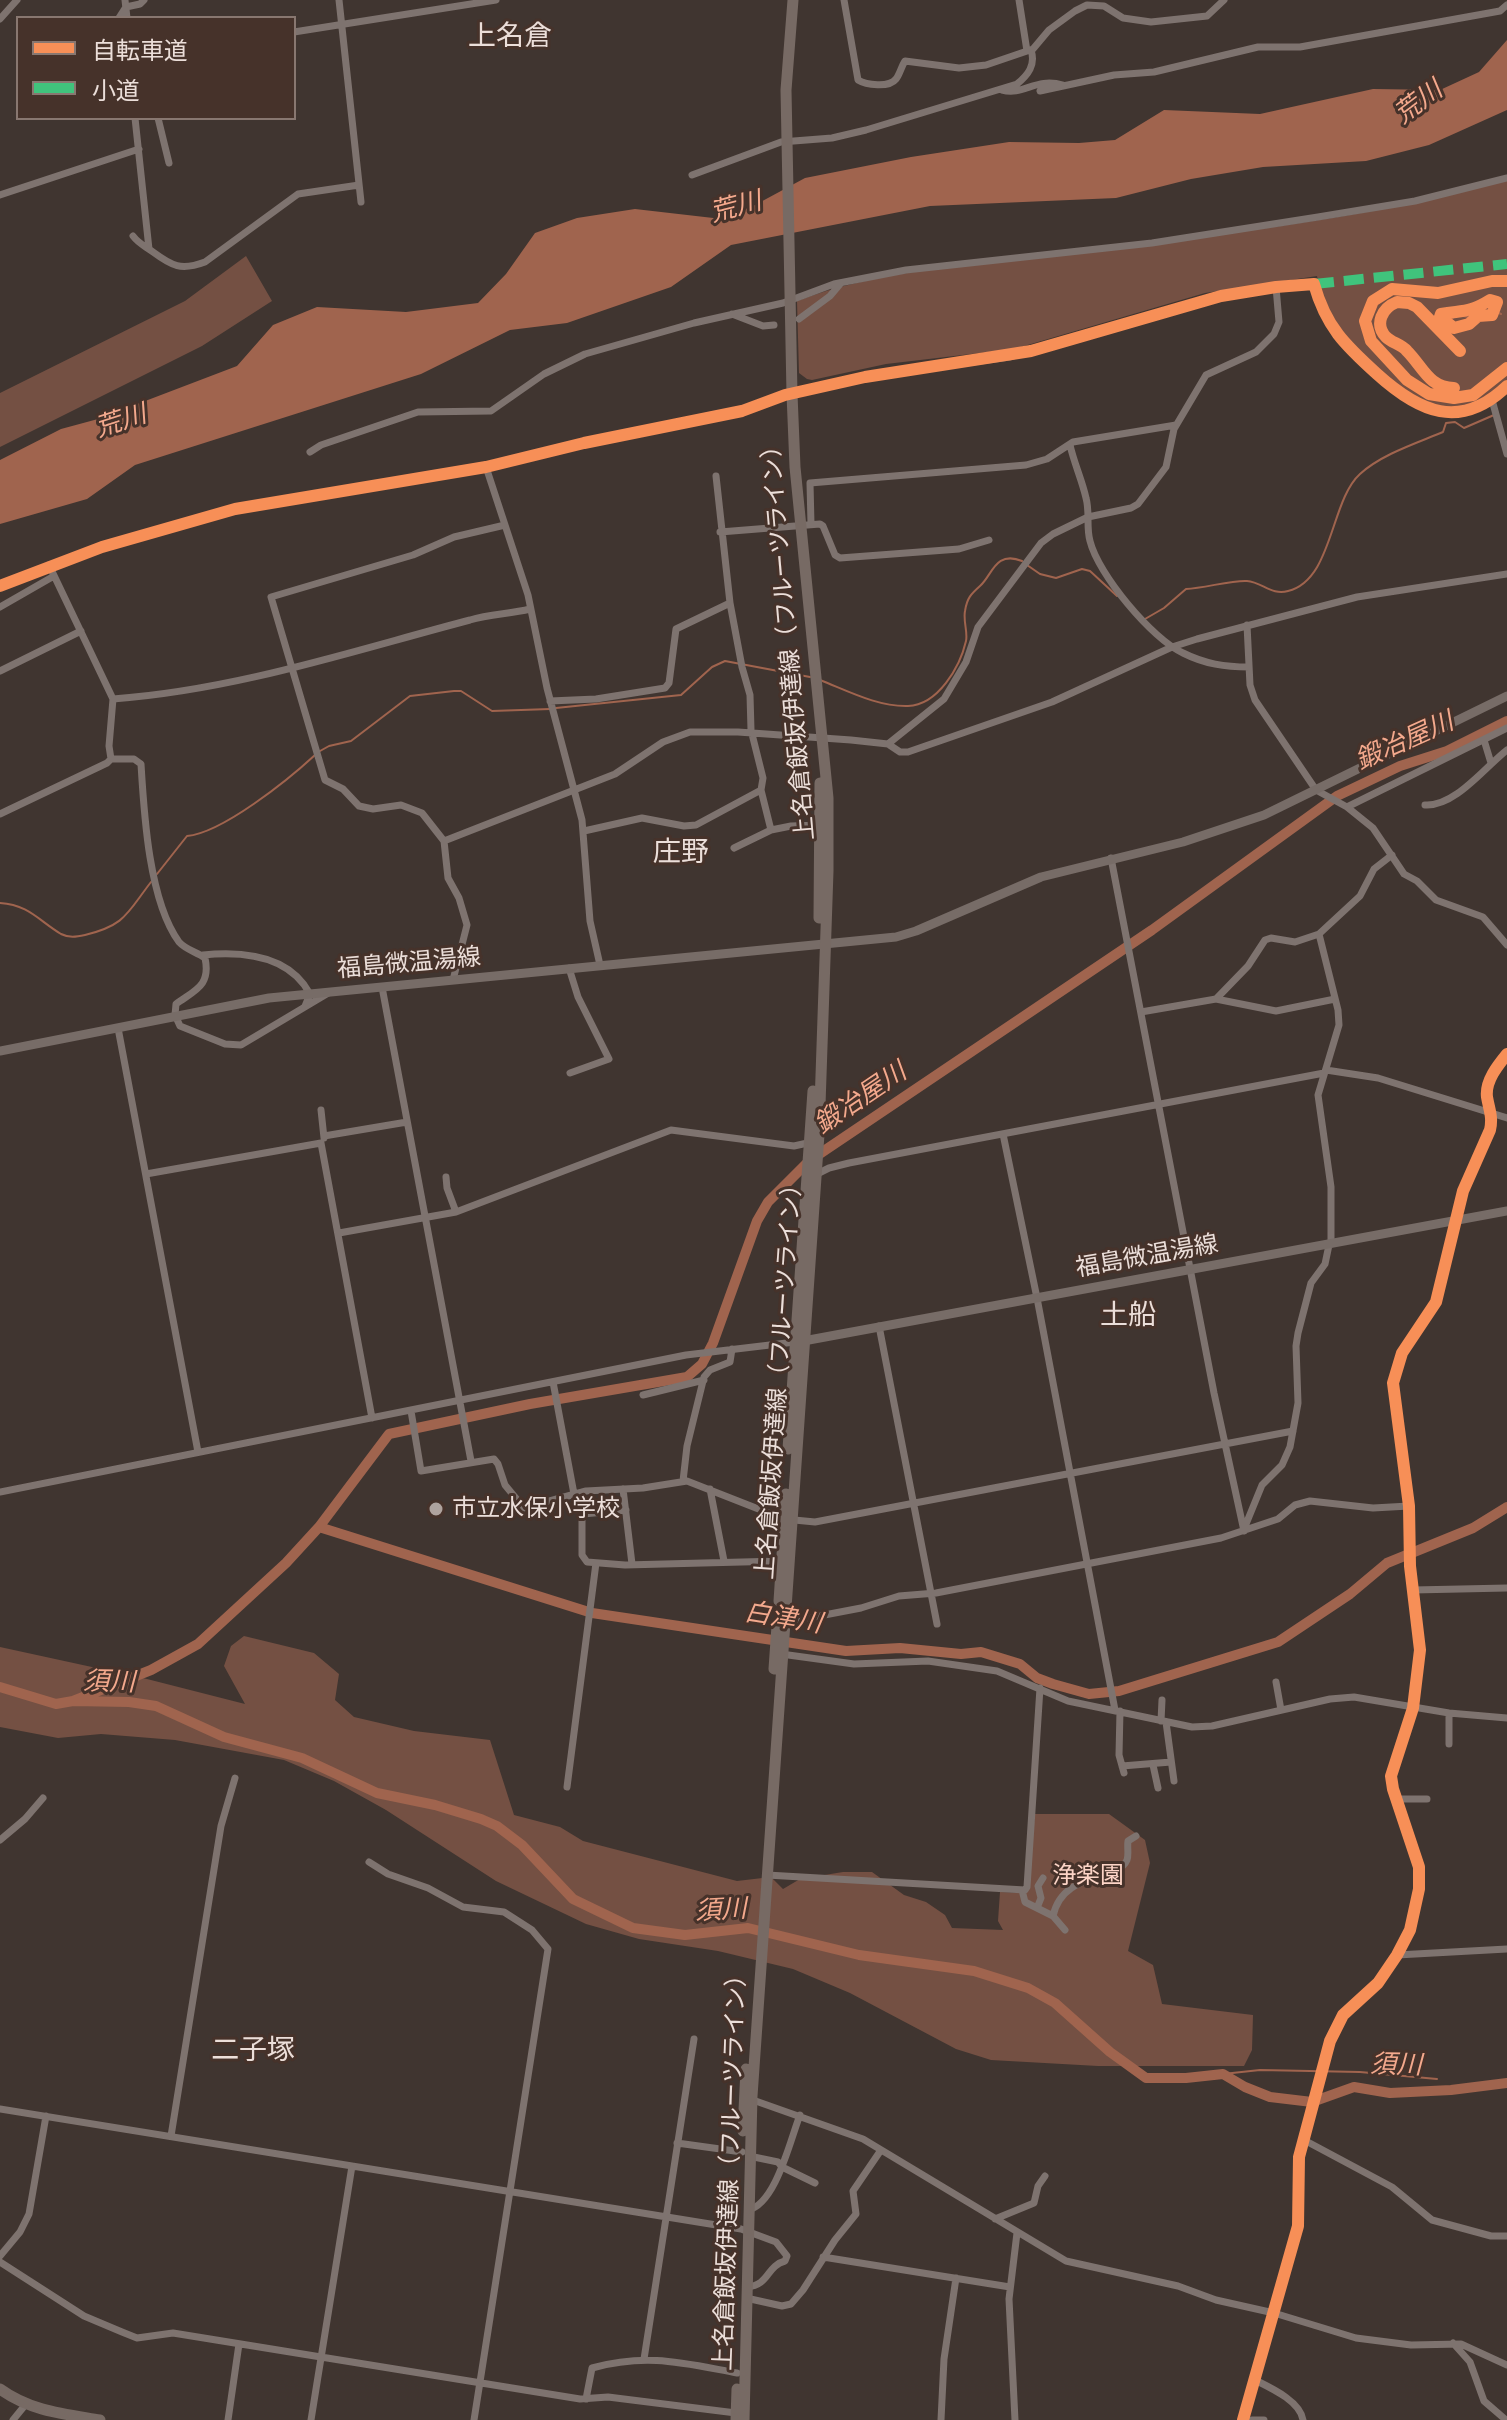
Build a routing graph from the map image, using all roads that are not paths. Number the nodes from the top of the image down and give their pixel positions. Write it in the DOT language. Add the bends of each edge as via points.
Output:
graph roads {
  1 [pos="17,0"];
  2 [pos="144,0"];
  3 [pos="339,0"];
  4 [pos="496,0"];
  5 [pos="790,0"];
  6 [pos="844,0"];
  7 [pos="1019,0"];
  8 [pos="1224,0"];
  9 [pos="126,3"];
  10 [pos="1507,5"];
  11 [pos="0,19"];
  12 [pos="342,25"];
  13 [pos="296,32"];
  14 [pos="1029,51"];
  15 [pos="1065,86"];
  16 [pos="999,89"];
  17 [pos="1040,91"];
  18 [pos="135,120"];
  19 [pos="158,120"];
  20 [pos="784,144"];
  21 [pos="139,149"];
  22 [pos="169,163"];
  23 [pos="692,175"];
  24 [pos="1507,178"];
  25 [pos="359,185"];
  26 [pos="0,195"];
  27 [pos="361,202"];
  28 [pos="133,236"];
  29 [pos="149,249"];
  30 [pos="841,283"];
  31 [pos="1276,287"];
  32 [pos="786,299"];
  33 [pos="732,314"];
  34 [pos="799,319"];
  35 [pos="774,325"];
  36 [pos="1507,386"];
  37 [pos="788,394"];
  38 [pos="1492,400"];
  39 [pos="1176,425"];
  40 [pos="1070,445"];
  41 [pos="310,452"];
  42 [pos="1507,454"];
  43 [pos="486,467"];
  44 [pos="716,476"];
  45 [pos="804,505"];
  46 [pos="1088,517"];
  47 [pos="505,525"];
  48 [pos="802,525"];
  49 [pos="720,532"];
  50 [pos="989,540"];
  51 [pos="49,565"];
  52 [pos="1507,574"];
  53 [pos="54,576"];
  54 [pos="0,586"];
  55 [pos="730,603"];
  56 [pos="0,607"];
  57 [pos="530,609"];
  58 [pos="1247,625"];
  59 [pos="81,631"];
  60 [pos="1173,647"];
  61 [pos="1249,667"];
  62 [pos="291,670"];
  63 [pos="0,671"];
  64 [pos="1507,696"];
  65 [pos="113,699"];
  66 [pos="550,701"];
  67 [pos="1507,728"];
  68 [pos="753,733"];
  69 [pos="819,739"];
  70 [pos="1484,740"];
  71 [pos="888,744"];
  72 [pos="1507,750"];
  73 [pos="111,759"];
  74 [pos="1491,763"];
  75 [pos="573,790"];
  76 [pos="761,790"];
  77 [pos="1320,793"];
  78 [pos="1425,805"];
  79 [pos="1343,806"];
  80 [pos="0,814"];
  81 [pos="821,825"];
  82 [pos="771,830"];
  83 [pos="584,831"];
  84 [pos="444,841"];
  85 [pos="734,848"];
  86 [pos="1392,855"];
  87 [pos="1111,858"];
  88 [pos="1319,934"];
  89 [pos="822,944"];
  90 [pos="1507,945"];
  91 [pos="203,955"];
  92 [pos="600,965"];
  93 [pos="569,968"];
  94 [pos="453,980"];
  95 [pos="382,987"];
  96 [pos="331,991"];
  97 [pos="310,994"];
  98 [pos="1216,999"];
  99 [pos="1335,999"];
  100 [pos="305,1006"];
  101 [pos="1141,1012"];
  102 [pos="175,1015"];
  103 [pos="118,1028"];
  104 [pos="0,1051"];
  105 [pos="1507,1054"];
  106 [pos="1325,1072"];
  107 [pos="570,1073"];
  108 [pos="1158,1105"];
  109 [pos="321,1110"];
  110 [pos="1492,1114"];
  111 [pos="1507,1118"];
  112 [pos="407,1122"];
  113 [pos="1003,1134"];
  114 [pos="323,1140"];
  115 [pos="814,1143"];
  116 [pos="812,1173"];
  117 [pos="146,1174"];
  118 [pos="446,1177"];
  119 [pos="1507,1211"];
  120 [pos="456,1212"];
  121 [pos="425,1218"];
  122 [pos="1454,1221"];
  123 [pos="339,1233"];
  124 [pos="1330,1245"];
  125 [pos="1191,1269"];
  126 [pos="1037,1298"];
  127 [pos="879,1326"];
  128 [pos="799,1342"];
  129 [pos="732,1349"];
  130 [pos="704,1380"];
  131 [pos="553,1382"];
  132 [pos="643,1395"];
  133 [pos="460,1401"];
  134 [pos="411,1411"];
  135 [pos="372,1418"];
  136 [pos="1293,1431"];
  137 [pos="1224,1444"];
  138 [pos="198,1452"];
  139 [pos="471,1461"];
  140 [pos="1070,1472"];
  141 [pos="683,1481"];
  142 [pos="623,1489"];
  143 [pos="710,1489"];
  144 [pos="0,1492"];
  145 [pos="578,1493"];
  146 [pos="914,1503"];
  147 [pos="1409,1506"];
  148 [pos="626,1510"];
  149 [pos="583,1514"];
  150 [pos="788,1520"];
  151 [pos="1244,1531"];
  152 [pos="724,1561"];
  153 [pos="781,1561"];
  154 [pos="596,1563"];
  155 [pos="1087,1563"];
  156 [pos="632,1564"];
  157 [pos="1507,1588"];
  158 [pos="1413,1590"];
  159 [pos="930,1592"];
  160 [pos="785,1621"];
  161 [pos="937,1624"];
  162 [pos="779,1652"];
  163 [pos="1276,1682"];
  164 [pos="1040,1688"];
  165 [pos="1162,1700"];
  166 [pos="1413,1708"];
  167 [pos="1117,1710"];
  168 [pos="1281,1710"];
  169 [pos="1449,1713"];
  170 [pos="1507,1718"];
  171 [pos="1164,1721"];
  172 [pos="1449,1744"];
  173 [pos="1171,1762"];
  174 [pos="1153,1765"];
  175 [pos="235,1778"];
  176 [pos="1174,1781"];
  177 [pos="567,1787"];
  178 [pos="1158,1788"];
  179 [pos="43,1798"];
  180 [pos="1397,1799"];
  181 [pos="1427,1799"];
  182 [pos="1136,1836"];
  183 [pos="0,1840"];
  184 [pos="369,1862"];
  185 [pos="767,1875"];
  186 [pos="1043,1878"];
  187 [pos="1022,1890"];
  188 [pos="1037,1908"];
  189 [pos="761,1910"];
  190 [pos="1053,1916"];
  191 [pos="1065,1930"];
  192 [pos="1507,1949"];
  193 [pos="1397,1955"];
  194 [pos="694,2039"];
  195 [pos="748,2098"];
  196 [pos="0,2109"];
  197 [pos="800,2115"];
  198 [pos="46,2116"];
  199 [pos="171,2136"];
  200 [pos="1304,2140"];
  201 [pos="677,2143"];
  202 [pos="881,2150"];
  203 [pos="746,2154"];
  204 [pos="352,2166"];
  205 [pos="781,2166"];
  206 [pos="1045,2176"];
  207 [pos="815,2183"];
  208 [pos="510,2192"];
  209 [pos="748,2210"];
  210 [pos="665,2216"];
  211 [pos="995,2219"];
  212 [pos="744,2230"];
  213 [pos="1017,2233"];
  214 [pos="1507,2236"];
  215 [pos="0,2237"];
  216 [pos="12,2243"];
  217 [pos="0,2256"];
  218 [pos="823,2257"];
  219 [pos="0,2262"];
  220 [pos="956,2278"];
  221 [pos="1010,2287"];
  222 [pos="746,2292"];
  223 [pos="1274,2313"];
  224 [pos="1453,2343"];
  225 [pos="239,2344"];
  226 [pos="321,2357"];
  227 [pos="644,2359"];
  228 [pos="1507,2365"];
  229 [pos="737,2373"];
  230 [pos="1255,2380"];
  231 [pos="480,2383"];
  232 [pos="0,2389"];
  233 [pos="586,2399"];
  234 [pos="26,2404"];
  235 [pos="739,2418"];
  236 [pos="13,2420"];
  237 [pos="100,2420"];
  238 [pos="228,2420"];
  239 [pos="311,2420"];
  240 [pos="474,2420"];
  241 [pos="941,2420"];
  242 [pos="1015,2420"];
  243 [pos="1243,2420"];
  244 [pos="1252,2420"];
  245 [pos="1264,2420"];
  246 [pos="1303,2420"];
  247 [pos="1506,2420"];
  1 -- 11 [label="street"];
  2 -- 9 [label="street"];
  3 -- 12 [label="street"];
  4 -- 12 [label="street"];
  5 -- 20 [label="main road, 上名倉飯坂伊達線（フルーツライン）"];
  6 -- 14 [label="street" via="857,77 863,83 893,83 908,61 979,67"];
  7 -- 14 [label="street"];
  8 -- 14 [label="street" via="1207,16 1151,22 1087,5 1049,30"];
  10 -- 15 [label="street" via="1500,11 1397,30 1300,47 1258,47"];
  12 -- 13 [label="street"];
  12 -- 25 [label="street"];
  14 -- 16 [label="street" via="1030,69 1017,84"];
  15 -- 16 [label="street" via="1038,83 1019,91"];
  15 -- 17 [label="street"];
  16 -- 20 [label="street" via="858,132"];
  18 -- 21 [label="street"];
  19 -- 22 [label="street"];
  20 -- 23 [label="street"];
  20 -- 32 [label="main road, 上名倉飯坂伊達線（フルーツライン）"];
  21 -- 26 [label="street"];
  21 -- 29 [label="street"];
  24 -- 30 [label="street" via="1318,217"];
  25 -- 27 [label="street"];
  25 -- 29 [label="street" via="298,194 205,262 187,268 170,266"];
  28 -- 29 [label="street"];
  30 -- 32 [label="street"];
  30 -- 34 [label="street"];
  31 -- 37 [label="main road" via="1198,301 1031,351"];
  31 -- 38 [label="main road" via="1314,284 1329,323 1344,344 1418,405 1459,412"];
  31 -- 39 [label="street" via="1279,322 1274,334 1256,352 1206,375"];
  32 -- 33 [label="street"];
  32 -- 37 [label="main road, 上名倉飯坂伊達線（フルーツライン）"];
  33 -- 35 [label="street"];
  33 -- 41 [label="street" via="585,354 544,374 491,411 418,412"];
  36 -- 38 [label="main road"];
  37 -- 43 [label="street" via="742,411"];
  37 -- 45 [label="main road, 上名倉飯坂伊達線（フルーツライン）"];
  37 -- 48 [label="main road, 上名倉飯坂伊達線（フルーツライン）"];
  38 -- 42 [label="street"];
  39 -- 40 [label="street"];
  39 -- 46 [label="street" via="1166,467 1138,504"];
  40 -- 45 [label="street" via="1026,465 810,483"];
  40 -- 46 [label="street"];
  43 -- 47 [label="street"];
  43 -- 51 [label="street" via="235,509"];
  44 -- 49 [label="street"];
  45 -- 48 [label="main road, 上名倉飯坂伊達線（フルーツライン）"];
  46 -- 60 [label="street" via="1090,542 1108,576"];
  46 -- 71 [label="street" via="1038,546 978,627 966,662 944,699"];
  47 -- 57 [label="street"];
  47 -- 62 [label="street" via="272,595"];
  48 -- 49 [label="street"];
  48 -- 50 [label="street" via="823,526 840,558 959,549"];
  48 -- 69 [label="main road, 上名倉飯坂伊達線（フルーツライン）"];
  49 -- 55 [label="street"];
  51 -- 53 [label="street"];
  51 -- 54 [label="street"];
  52 -- 58 [label="street" via="1357,597"];
  53 -- 56 [label="street"];
  53 -- 59 [label="street"];
  55 -- 66 [label="street" via="676,629 665,688"];
  55 -- 68 [label="street"];
  57 -- 62 [label="street" via="473,619"];
  57 -- 66 [label="street"];
  58 -- 60 [label="street"];
  58 -- 61 [label="street"];
  59 -- 63 [label="street"];
  59 -- 65 [label="street"];
  60 -- 61 [label="street" via="1214,665"];
  60 -- 71 [label="street" via="1052,702 968,732 908,752"];
  61 -- 77 [label="street" via="1255,700"];
  62 -- 65 [label="street" via="202,689"];
  62 -- 84 [label="street" via="325,780 359,806 401,805 422,813"];
  64 -- 77 [label="main road, 福島微温湯線"];
  65 -- 73 [label="street"];
  66 -- 75 [label="street"];
  67 -- 70 [label="street"];
  68 -- 69 [label="street"];
  68 -- 75 [label="street" via="683,734 626,769"];
  68 -- 76 [label="street"];
  69 -- 71 [label="street"];
  69 -- 81 [label="main road, 上名倉飯坂伊達線（フルーツライン）"];
  69 -- 89 [label="main road, 上名倉飯坂伊達線（フルーツライン）" via="828,798"];
  70 -- 74 [label="street"];
  70 -- 79 [label="street"];
  72 -- 74 [label="street"];
  73 -- 80 [label="street"];
  73 -- 91 [label="street" via="140,761 156,885 178,940"];
  74 -- 78 [label="street" via="1453,796"];
  75 -- 83 [label="street"];
  75 -- 84 [label="street"];
  76 -- 82 [label="street"];
  76 -- 83 [label="street" via="691,826 642,818"];
  77 -- 79 [label="street"];
  77 -- 87 [label="main road, 福島微温湯線" via="1183,842"];
  79 -- 86 [label="street" via="1373,828"];
  81 -- 82 [label="street"];
  81 -- 89 [label="main road, 上名倉飯坂伊達線（フルーツライン）"];
  82 -- 85 [label="street"];
  83 -- 92 [label="street" via="589,916"];
  84 -- 94 [label="street" via="448,878 467,925"];
  86 -- 88 [label="street" via="1374,869 1360,896"];
  86 -- 90 [label="street" via="1404,874 1436,900 1483,917"];
  87 -- 89 [label="main road, 福島微温湯線" via="1023,884 916,931"];
  87 -- 101 [label="street"];
  88 -- 98 [label="street" via="1295,942 1265,940"];
  88 -- 99 [label="street"];
  89 -- 92 [label="main road, 福島微温湯線"];
  89 -- 115 [label="main road, 上名倉飯坂伊達線（フルーツライン）"];
  91 -- 97 [label="street" via="274,961 293,971"];
  91 -- 102 [label="street" via="207,975 199,989 176,1004"];
  92 -- 93 [label="main road, 福島微温湯線"];
  93 -- 94 [label="main road, 福島微温湯線"];
  93 -- 107 [label="street" via="609,1059"];
  94 -- 95 [label="main road, 福島微温湯線"];
  95 -- 96 [label="main road, 福島微温湯線"];
  95 -- 112 [label="street"];
  96 -- 97 [label="main road, 福島微温湯線"];
  96 -- 100 [label="street"];
  97 -- 100 [label="street"];
  97 -- 102 [label="main road, 福島微温湯線"];
  98 -- 99 [label="street" via="1272,1011"];
  98 -- 101 [label="street"];
  99 -- 106 [label="street" via="1339,1030"];
  100 -- 102 [label="street" via="235,1046 180,1026"];
  101 -- 108 [label="street"];
  102 -- 103 [label="main road, 福島微温湯線"];
  103 -- 104 [label="main road, 福島微温湯線"];
  103 -- 117 [label="street"];
  105 -- 110 [label="street" via="1489,1082"];
  106 -- 108 [label="street"];
  106 -- 110 [label="street" via="1378,1078"];
  106 -- 124 [label="street" via="1318,1099 1331,1187"];
  108 -- 113 [label="street"];
  108 -- 125 [label="street"];
  109 -- 114 [label="street"];
  110 -- 111 [label="street"];
  110 -- 122 [label="street"];
  112 -- 114 [label="street"];
  112 -- 121 [label="street"];
  113 -- 116 [label="street"];
  113 -- 126 [label="street"];
  114 -- 117 [label="street"];
  114 -- 123 [label="street"];
  115 -- 116 [label="main road, 上名倉飯坂伊達線（フルーツライン）"];
  115 -- 120 [label="street" via="794,1146 671,1130"];
  116 -- 128 [label="main road, 上名倉飯坂伊達線（フルーツライン）"];
  117 -- 138 [label="street"];
  118 -- 120 [label="street"];
  119 -- 122 [label="main road, 福島微温湯線"];
  120 -- 121 [label="street"];
  121 -- 123 [label="street"];
  121 -- 133 [label="street"];
  122 -- 124 [label="main road, 福島微温湯線"];
  122 -- 147 [label="street" via="1436,1302 1402,1353 1394,1378"];
  123 -- 135 [label="street"];
  124 -- 125 [label="main road, 福島微温湯線"];
  124 -- 136 [label="street" via="1325,1264 1311,1283 1298,1333"];
  125 -- 126 [label="main road, 福島微温湯線"];
  125 -- 137 [label="street"];
  126 -- 127 [label="main road, 福島微温湯線"];
  126 -- 140 [label="street"];
  127 -- 128 [label="main road, 福島微温湯線"];
  127 -- 146 [label="street"];
  128 -- 129 [label="street"];
  128 -- 150 [label="main road, 上名倉飯坂伊達線（フルーツライン）"];
  129 -- 130 [label="street" via="730,1362 710,1370"];
  129 -- 131 [label="street"];
  130 -- 132 [label="street"];
  130 -- 141 [label="street"];
  131 -- 133 [label="street"];
  131 -- 145 [label="street"];
  133 -- 134 [label="street"];
  133 -- 139 [label="street"];
  134 -- 135 [label="street"];
  134 -- 139 [label="street" via="421,1471"];
  135 -- 138 [label="street"];
  136 -- 137 [label="street"];
  136 -- 151 [label="street" via="1285,1459 1262,1485"];
  137 -- 140 [label="street"];
  137 -- 151 [label="street"];
  138 -- 144 [label="street"];
  139 -- 145 [label="street" via="497,1462 505,1485 524,1508"];
  140 -- 146 [label="street"];
  140 -- 155 [label="street"];
  141 -- 142 [label="street"];
  141 -- 143 [label="street"];
  142 -- 145 [label="street"];
  142 -- 148 [label="street"];
  143 -- 150 [label="street"];
  143 -- 152 [label="street"];
  145 -- 149 [label="street"];
  146 -- 150 [label="street" via="822,1522"];
  146 -- 159 [label="street"];
  147 -- 151 [label="street" via="1310,1501"];
  147 -- 158 [label="street"];
  148 -- 149 [label="street"];
  148 -- 156 [label="street"];
  149 -- 154 [label="street" via="583,1558"];
  150 -- 153 [label="main road, 上名倉飯坂伊達線（フルーツライン）"];
  150 -- 160 [label="main road, 上名倉飯坂伊達線（フルーツライン）"];
  151 -- 155 [label="street"];
  152 -- 153 [label="street"];
  152 -- 156 [label="street"];
  153 -- 160 [label="main road, 上名倉飯坂伊達線（フルーツライン）"];
  154 -- 156 [label="street"];
  154 -- 177 [label="street"];
  155 -- 159 [label="street"];
  155 -- 167 [label="street"];
  157 -- 158 [label="street"];
  158 -- 166 [label="street" via="1420,1650"];
  159 -- 160 [label="street"];
  159 -- 161 [label="street"];
  160 -- 162 [label="main road, 上名倉飯坂伊達線（フルーツライン）"];
  162 -- 164 [label="street" via="854,1664 936,1661 1005,1673"];
  162 -- 185 [label="main road, 上名倉飯坂伊達線（フルーツライン）"];
  162 -- 189 [label="main road, 上名倉飯坂伊達線（フルーツライン）"];
  163 -- 168 [label="street"];
  164 -- 167 [label="street" via="1068,1701"];
  164 -- 187 [label="street" via="1027,1887"];
  165 -- 171 [label="street"];
  166 -- 168 [label="street" via="1354,1697"];
  166 -- 169 [label="street"];
  166 -- 180 [label="street" via="1392,1770"];
  167 -- 171 [label="street"];
  167 -- 174 [label="street" via="1123,1770"];
  168 -- 171 [label="street" via="1205,1727"];
  169 -- 170 [label="street"];
  169 -- 172 [label="street"];
  171 -- 173 [label="street"];
  173 -- 174 [label="street"];
  173 -- 176 [label="street"];
  174 -- 178 [label="street"];
  175 -- 199 [label="street" via="223,1816"];
  179 -- 183 [label="street"];
  180 -- 181 [label="street"];
  180 -- 193 [label="street" via="1420,1877 1410,1930"];
  182 -- 190 [label="street" via="1128,1841 1122,1867 1069,1888"];
  184 -- 208 [label="street" via="463,1907 504,1912 532,1930 548,1949"];
  185 -- 187 [label="street"];
  185 -- 189 [label="main road, 上名倉飯坂伊達線（フルーツライン）"];
  186 -- 188 [label="street"];
  187 -- 188 [label="street" via="1025,1902"];
  188 -- 190 [label="street"];
  189 -- 195 [label="main road, 上名倉飯坂伊達線（フルーツライン）"];
  190 -- 191 [label="street"];
  192 -- 193 [label="street"];
  193 -- 200 [label="street" via="1373,1988 1343,2015 1330,2041"];
  194 -- 201 [label="street"];
  195 -- 197 [label="street"];
  195 -- 203 [label="main road, 上名倉飯坂伊達線（フルーツライン）"];
  196 -- 198 [label="street"];
  197 -- 202 [label="street"];
  197 -- 205 [label="street"];
  198 -- 199 [label="street"];
  198 -- 216 [label="street" via="32,2206"];
  199 -- 204 [label="street"];
  200 -- 214 [label="street" via="1392,2187 1432,2220"];
  200 -- 223 [label="street" via="1298,2167 1298,2226"];
  201 -- 203 [label="street"];
  201 -- 210 [label="street"];
  202 -- 211 [label="street"];
  202 -- 218 [label="street" via="853,2191 856,2214"];
  203 -- 205 [label="street"];
  203 -- 209 [label="main road, 上名倉飯坂伊達線（フルーツライン）"];
  203 -- 212 [label="main road, 上名倉飯坂伊達線（フルーツライン）"];
  204 -- 208 [label="street"];
  204 -- 226 [label="street"];
  205 -- 207 [label="street"];
  205 -- 209 [label="street" via="762,2204"];
  206 -- 211 [label="street" via="1034,2203"];
  208 -- 210 [label="street"];
  208 -- 231 [label="street"];
  209 -- 212 [label="main road, 上名倉飯坂伊達線（フルーツライン）"];
  210 -- 212 [label="street"];
  210 -- 227 [label="street"];
  211 -- 213 [label="street"];
  212 -- 222 [label="main road, 上名倉飯坂伊達線（フルーツライン）"];
  212 -- 222 [label="street" via="776,2242 787,2258"];
  212 -- 229 [label="main road, 上名倉飯坂伊達線（フルーツライン）"];
  213 -- 221 [label="street"];
  213 -- 223 [label="street" via="1066,2261"];
  215 -- 216 [label="street"];
  216 -- 217 [label="street"];
  218 -- 220 [label="street"];
  218 -- 222 [label="street" via="788,2306"];
  219 -- 225 [label="street" via="84,2316 131,2336 173,2333"];
  220 -- 221 [label="street"];
  220 -- 241 [label="street"];
  221 -- 242 [label="street"];
  222 -- 235 [label="main road, 上名倉飯坂伊達線（フルーツライン）"];
  223 -- 224 [label="street" via="1356,2338 1411,2345"];
  223 -- 230 [label="street"];
  224 -- 228 [label="street"];
  224 -- 247 [label="street" via="1470,2362 1484,2401"];
  225 -- 226 [label="street"];
  225 -- 238 [label="street"];
  226 -- 231 [label="street"];
  226 -- 239 [label="street"];
  227 -- 229 [label="street"];
  227 -- 233 [label="street" via="592,2368"];
  229 -- 235 [label="main road, 上名倉飯坂伊達線（フルーツライン）"];
  230 -- 243 [label="street"];
  230 -- 246 [label="street" via="1294,2403"];
  231 -- 233 [label="street"];
  231 -- 240 [label="street"];
  232 -- 234 [label="main road"];
  233 -- 235 [label="street" via="608,2397"];
  234 -- 236 [label="street"];
  234 -- 237 [label="main road"];
  244 -- 245 [label="street"];
}
